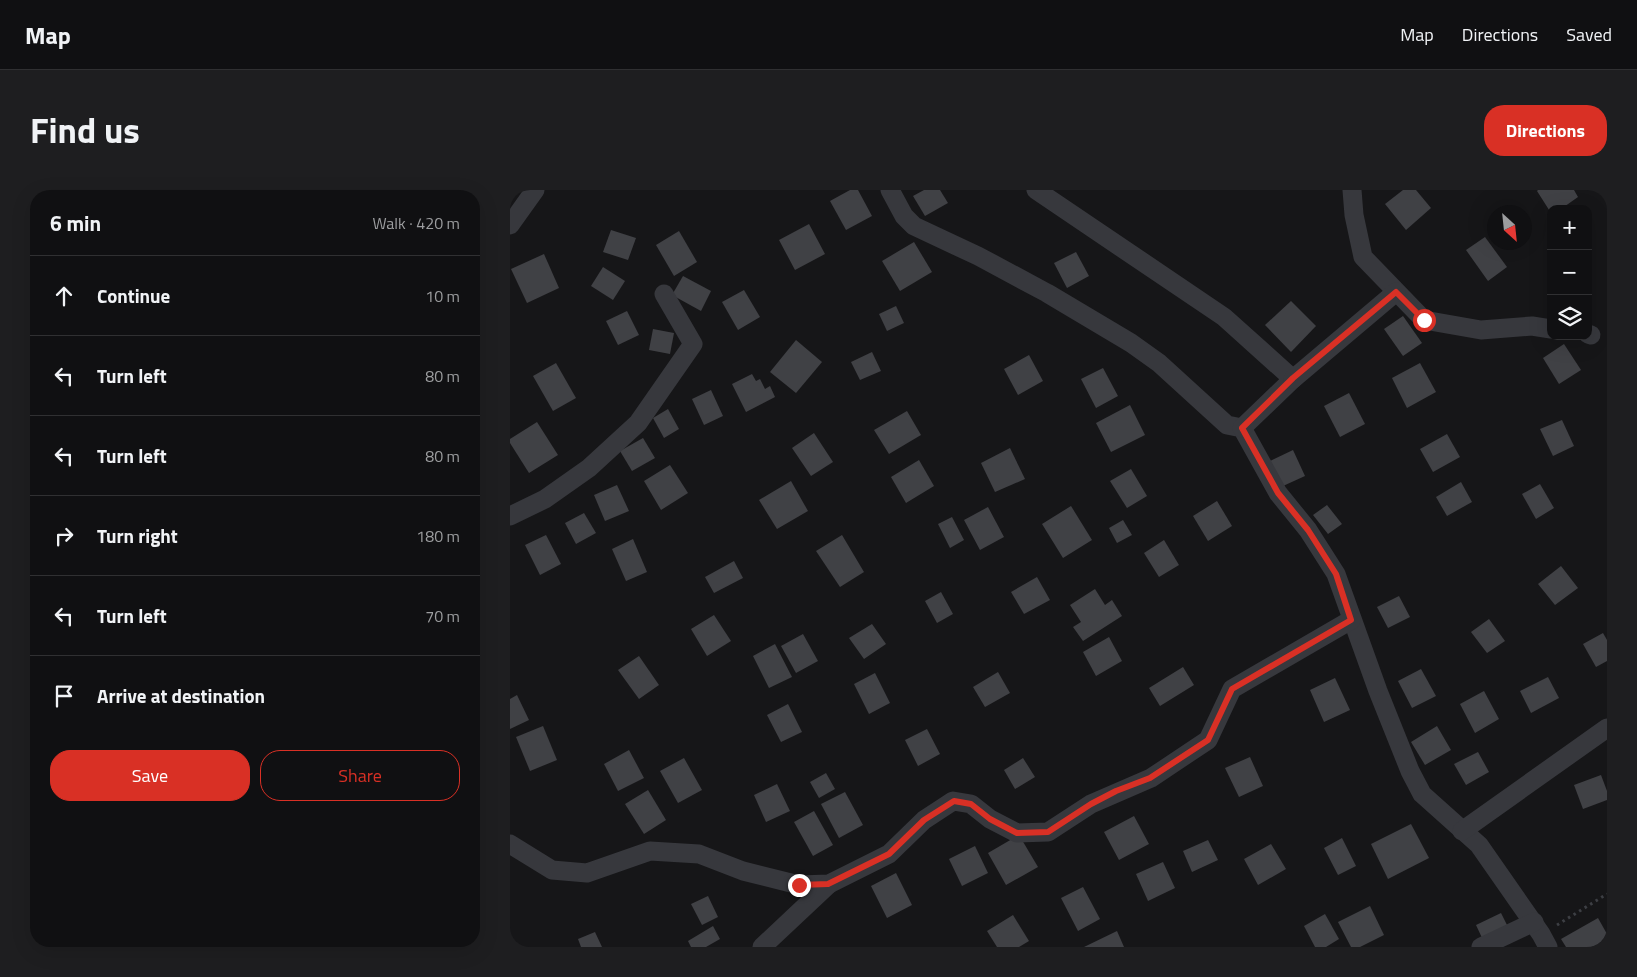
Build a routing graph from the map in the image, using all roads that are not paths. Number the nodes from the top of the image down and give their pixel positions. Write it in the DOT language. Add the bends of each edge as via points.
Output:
graph roads {
  1 [pos="535,190"];
  2 [pos="890,190"];
  3 [pos="1036,190"];
  4 [pos="1352,190"];
  5 [pos="510,225"];
  6 [pos="1396,292"];
  7 [pos="664,294"];
  8 [pos="1547,328"];
  9 [pos="1293,378"];
  10 [pos="1242,428"];
  11 [pos="510,516"];
  12 [pos="1351,620"];
  13 [pos="1607,728"];
  14 [pos="1462,831"];
  15 [pos="510,844"];
  16 [pos="828,884"];
  17 [pos="1541,934"];
  18 [pos="762,947"];
  19 [pos="1481,947"];
  1 -- 5 [label="street"];
  2 -- 10 [label="street" via="904,216 914,226 1047,293 1131,343 1159,363 1227,425"];
  3 -- 9 [label="street" via="1224,317"];
  4 -- 6 [label="street" via="1363,257"];
  6 -- 8 [label="street" via="1424,320 1481,330 1532,326"];
  6 -- 9 [label="street"];
  7 -- 11 [label="street" via="693,344 638,423 589,468 545,499"];
  9 -- 10 [label="street"];
  10 -- 12 [label="street" via="1278,493 1308,530 1336,574"];
  12 -- 14 [label="street" via="1422,794"];
  12 -- 16 [label="street" via="1232,689 1208,740 1150,778 1091,804 1048,832 1017,833 990,819 971,804 954,801 924,820 889,854"];
  13 -- 14 [label="street"];
  14 -- 17 [label="street" via="1479,845"];
  15 -- 16 [label="street" via="552,870 587,873 650,851 699,854 743,871 799,885"];
  16 -- 18 [label="street"];
  17 -- 19 [label="street"];
}
